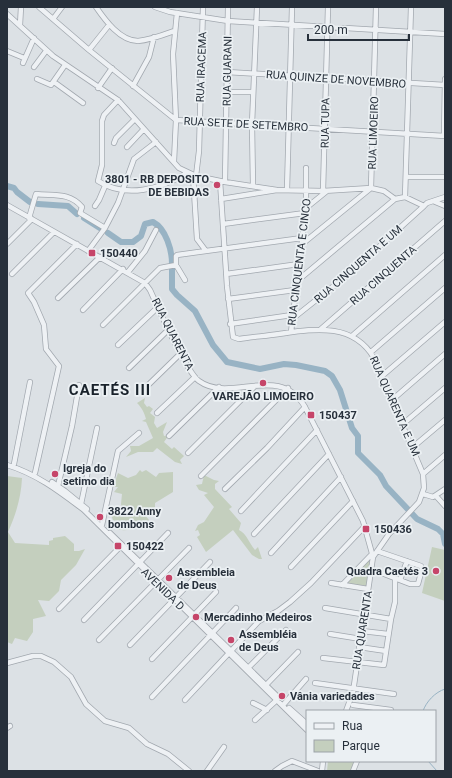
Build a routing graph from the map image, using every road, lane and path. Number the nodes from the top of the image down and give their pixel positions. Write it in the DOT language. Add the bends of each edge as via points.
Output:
graph roads {
  1 [pos="21,7"];
  2 [pos="39,7"];
  3 [pos="62,7"];
  4 [pos="96,7"];
  5 [pos="155,7"];
  6 [pos="203,7"];
  7 [pos="228,7"];
  8 [pos="257,7"];
  9 [pos="292,7"];
  10 [pos="328,7"];
  11 [pos="376,7"];
  12 [pos="412,7"];
  13 [pos="168,9"];
  14 [pos="177,13"];
  15 [pos="7,14"];
  16 [pos="202,17"];
  17 [pos="52,19"];
  18 [pos="228,21"];
  19 [pos="257,23"];
  20 [pos="20,25"];
  21 [pos="109,25"];
  22 [pos="291,25"];
  23 [pos="327,27"];
  24 [pos="376,30"];
  25 [pos="174,31"];
  26 [pos="410,32"];
  27 [pos="445,34"];
  28 [pos="154,37"];
  29 [pos="34,38"];
  30 [pos="89,50"];
  31 [pos="7,51"];
  32 [pos="46,51"];
  33 [pos="65,65"];
  34 [pos="34,66"];
  35 [pos="112,68"];
  36 [pos="227,72"];
  37 [pos="254,74"];
  38 [pos="289,76"];
  39 [pos="326,78"];
  40 [pos="445,79"];
  41 [pos="37,80"];
  42 [pos="374,81"];
  43 [pos="54,82"];
  44 [pos="410,83"];
  45 [pos="445,85"];
  46 [pos="134,86"];
  47 [pos="98,88"];
  48 [pos="227,92"];
  49 [pos="253,92"];
  50 [pos="118,100"];
  51 [pos="83,104"];
  52 [pos="135,119"];
  53 [pos="176,120"];
  54 [pos="200,122"];
  55 [pos="226,122"];
  56 [pos="252,124"];
  57 [pos="288,126"];
  58 [pos="326,128"];
  59 [pos="143,130"];
  60 [pos="373,132"];
  61 [pos="408,134"];
  62 [pos="444,136"];
  63 [pos="156,142"];
  64 [pos="114,143"];
  65 [pos="127,147"];
  66 [pos="174,161"];
  67 [pos="306,168"];
  68 [pos="187,173"];
  69 [pos="195,175"];
  70 [pos="406,177"];
  71 [pos="445,177"];
  72 [pos="220,181"];
  73 [pos="225,182"];
  74 [pos="105,186"];
  75 [pos="253,186"];
  76 [pos="371,188"];
  77 [pos="122,190"];
  78 [pos="277,190"];
  79 [pos="287,190"];
  80 [pos="307,190"];
  81 [pos="325,191"];
  82 [pos="405,197"];
  83 [pos="445,197"];
  84 [pos="221,199"];
  85 [pos="396,199"];
  86 [pos="433,201"];
  87 [pos="95,206"];
  88 [pos="424,206"];
  89 [pos="445,206"];
  90 [pos="8,207"];
  91 [pos="305,211"];
  92 [pos="30,219"];
  93 [pos="445,221"];
  94 [pos="222,224"];
  95 [pos="105,228"];
  96 [pos="156,230"];
  97 [pos="54,232"];
  98 [pos="302,238"];
  99 [pos="7,244"];
  100 [pos="77,244"];
  101 [pos="301,245"];
  102 [pos="224,249"];
  103 [pos="88,251"];
  104 [pos="206,252"];
  105 [pos="445,255"];
  106 [pos="100,257"];
  107 [pos="299,264"];
  108 [pos="176,265"];
  109 [pos="125,271"];
  110 [pos="12,274"];
  111 [pos="226,274"];
  112 [pos="185,280"];
  113 [pos="296,282"];
  114 [pos="145,283"];
  115 [pos="445,288"];
  116 [pos="295,290"];
  117 [pos="58,298"];
  118 [pos="228,299"];
  119 [pos="158,307"];
  120 [pos="83,310"];
  121 [pos="292,318"];
  122 [pos="445,322"];
  123 [pos="230,324"];
  124 [pos="103,325"];
  125 [pos="169,329"];
  126 [pos="321,329"];
  127 [pos="291,332"];
  128 [pos="352,336"];
  129 [pos="118,345"];
  130 [pos="371,352"];
  131 [pos="181,353"];
  132 [pos="445,354"];
  133 [pos="129,368"];
  134 [pos="382,376"];
  135 [pos="195,377"];
  136 [pos="30,382"];
  137 [pos="79,385"];
  138 [pos="219,387"];
  139 [pos="254,387"];
  140 [pos="288,388"];
  141 [pos="445,388"];
  142 [pos="140,392"];
  143 [pos="392,400"];
  144 [pos="305,407"];
  145 [pos="157,413"];
  146 [pos="445,420"];
  147 [pos="403,424"];
  148 [pos="97,428"];
  149 [pos="317,430"];
  150 [pos="139,434"];
  151 [pos="169,436"];
  152 [pos="413,447"];
  153 [pos="188,453"];
  154 [pos="329,454"];
  155 [pos="445,455"];
  156 [pos="7,462"];
  157 [pos="14,464"];
  158 [pos="7,465"];
  159 [pos="35,473"];
  160 [pos="423,474"];
  161 [pos="201,476"];
  162 [pos="341,478"];
  163 [pos="58,486"];
  164 [pos="225,489"];
  165 [pos="445,489"];
  166 [pos="423,494"];
  167 [pos="436,496"];
  168 [pos="353,501"];
  169 [pos="81,504"];
  170 [pos="445,506"];
  171 [pos="241,511"];
  172 [pos="102,525"];
  173 [pos="365,526"];
  174 [pos="168,533"];
  175 [pos="254,534"];
  176 [pos="121,546"];
  177 [pos="190,548"];
  178 [pos="271,553"];
  179 [pos="374,554"];
  180 [pos="407,561"];
  181 [pos="210,562"];
  182 [pos="139,564"];
  183 [pos="291,568"];
  184 [pos="371,569"];
  185 [pos="398,579"];
  186 [pos="157,581"];
  187 [pos="331,583"];
  188 [pos="342,585"];
  189 [pos="368,589"];
  190 [pos="216,592"];
  191 [pos="176,599"];
  192 [pos="236,608"];
  193 [pos="325,608"];
  194 [pos="58,609"];
  195 [pos="364,614"];
  196 [pos="193,616"];
  197 [pos="391,619"];
  198 [pos="84,620"];
  199 [pos="286,630"];
  200 [pos="362,631"];
  201 [pos="211,634"];
  202 [pos="330,634"];
  203 [pos="388,634"];
  204 [pos="361,639"];
  205 [pos="99,640"];
  206 [pos="130,645"];
  207 [pos="359,647"];
  208 [pos="386,651"];
  209 [pos="230,652"];
  210 [pos="298,652"];
  211 [pos="323,658"];
  212 [pos="152,659"];
  213 [pos="7,663"];
  214 [pos="357,663"];
  215 [pos="248,668"];
  216 [pos="306,679"];
  217 [pos="316,683"];
  218 [pos="266,685"];
  219 [pos="353,690"];
  220 [pos="394,694"];
  221 [pos="152,697"];
  222 [pos="278,699"];
  223 [pos="185,700"];
  224 [pos="253,703"];
  225 [pos="284,704"];
  226 [pos="353,705"];
  227 [pos="267,710"];
  228 [pos="346,710"];
  229 [pos="354,710"];
  230 [pos="391,710"];
  231 [pos="255,720"];
  232 [pos="306,723"];
  233 [pos="306,729"];
  234 [pos="224,747"];
  235 [pos="189,771"];
  236 [pos="207,771"];
  237 [pos="275,771"];
  238 [pos="318,771"];
  1 -- 20 [label="street"];
  2 -- 17 [label="street, RUA SETE DE SETEMBRO"];
  3 -- 17 [label="street"];
  4 -- 21 [label="street"];
  5 -- 13 [label="street"];
  6 -- 16 [label="street, RUA IRACEMA"];
  7 -- 18 [label="street, RUA GUARANI"];
  8 -- 19 [label="street"];
  9 -- 22 [label="street"];
  10 -- 23 [label="street, RUA TUPA"];
  11 -- 24 [label="street, RUA LIMOEIRO"];
  12 -- 26 [label="street"];
  13 -- 14 [label="street"];
  14 -- 16 [label="street"];
  14 -- 25 [label="street"];
  15 -- 20 [label="street"];
  16 -- 18 [label="street"];
  16 -- 54 [label="street, RUA IRACEMA"];
  17 -- 30 [label="street, RUA SETE DE SETEMBRO"];
  18 -- 19 [label="street"];
  18 -- 36 [label="street, RUA GUARANI"];
  19 -- 22 [label="street"];
  19 -- 37 [label="street"];
  20 -- 29 [label="street"];
  21 -- 28 [label="street" via="130,39 139,41"];
  21 -- 30 [label="street"];
  22 -- 23 [label="street"];
  22 -- 38 [label="street"];
  23 -- 24 [label="street"];
  23 -- 39 [label="street, RUA TUPA"];
  24 -- 26 [label="street"];
  24 -- 42 [label="street, RUA LIMOEIRO"];
  25 -- 28 [label="street"];
  25 -- 53 [label="street"];
  26 -- 27 [label="street"];
  26 -- 44 [label="street"];
  28 -- 46 [label="street" via="149,57"];
  29 -- 31 [label="street" via="24,60"];
  29 -- 32 [label="street"];
  30 -- 35 [label="street, RUA SETE DE SETEMBRO"];
  32 -- 33 [label="street"];
  32 -- 34 [label="street"];
  33 -- 43 [label="street"];
  33 -- 47 [label="street"];
  35 -- 46 [label="street, RUA SETE DE SETEMBRO"];
  35 -- 47 [label="street"];
  36 -- 37 [label="street, RUA QUINZE DE NOVEMBRO"];
  36 -- 48 [label="street, RUA GUARANI"];
  37 -- 38 [label="street, RUA QUINZE DE NOVEMBRO"];
  37 -- 49 [label="street"];
  38 -- 39 [label="street, RUA QUINZE DE NOVEMBRO"];
  38 -- 57 [label="street"];
  39 -- 42 [label="street, RUA QUINZE DE NOVEMBRO"];
  39 -- 58 [label="street, RUA TUPA"];
  40 -- 45 [label="street"];
  41 -- 43 [label="street" via="50,85"];
  42 -- 44 [label="street, RUA QUINZE DE NOVEMBRO"];
  42 -- 60 [label="street, RUA LIMOEIRO"];
  43 -- 51 [label="street"];
  44 -- 45 [label="street, RUA QUINZE DE NOVEMBRO"];
  44 -- 61 [label="street"];
  45 -- 62 [label="street"];
  46 -- 53 [label="street, RUA SETE DE SETEMBRO"];
  47 -- 50 [label="street"];
  48 -- 49 [label="street"];
  48 -- 55 [label="street, RUA GUARANI"];
  49 -- 56 [label="street"];
  50 -- 52 [label="street"];
  50 -- 74 [label="street" via="104,115 102,121 102,165 97,180"];
  52 -- 59 [label="street"];
  52 -- 64 [label="street"];
  53 -- 54 [label="street, RUA SETE DE SETEMBRO"];
  53 -- 66 [label="street"];
  54 -- 55 [label="street, RUA SETE DE SETEMBRO"];
  54 -- 69 [label="street, RUA IRACEMA"];
  55 -- 56 [label="street, RUA SETE DE SETEMBRO"];
  55 -- 73 [label="street, RUA GUARANI"];
  56 -- 57 [label="street, RUA SETE DE SETEMBRO"];
  56 -- 75 [label="street"];
  57 -- 58 [label="street, RUA SETE DE SETEMBRO"];
  57 -- 79 [label="street"];
  58 -- 60 [label="street, RUA SETE DE SETEMBRO"];
  58 -- 81 [label="street, RUA TUPA"];
  59 -- 63 [label="street"];
  59 -- 65 [label="street"];
  60 -- 61 [label="street, RUA SETE DE SETEMBRO"];
  60 -- 76 [label="street, RUA LIMOEIRO"];
  61 -- 62 [label="street, RUA SETE DE SETEMBRO"];
  61 -- 70 [label="street"];
  63 -- 66 [label="street"];
  63 -- 77 [label="street" via="134,159"];
  66 -- 68 [label="street"];
  67 -- 80 [label="street, RUA CINQUENTA E CINCO"];
  68 -- 69 [label="street"];
  68 -- 77 [label="street" via="146,190"];
  69 -- 72 [label="street"];
  69 -- 104 [label="street, RUA IRACEMA" via="197,239"];
  70 -- 71 [label="street"];
  70 -- 82 [label="street"];
  72 -- 73 [label="street"];
  72 -- 84 [label="street, RUA QUARENTA E UM"];
  73 -- 75 [label="street"];
  74 -- 77 [label="street"];
  74 -- 87 [label="street"];
  75 -- 78 [label="street"];
  76 -- 81 [label="street"];
  76 -- 85 [label="street" via="384,191"];
  76 -- 101 [label="street"];
  77 -- 95 [label="street"];
  78 -- 79 [label="street"];
  78 -- 84 [label="street"];
  79 -- 80 [label="street"];
  80 -- 81 [label="street"];
  80 -- 91 [label="street, RUA CINQUENTA E CINCO"];
  81 -- 91 [label="street"];
  82 -- 85 [label="street"];
  82 -- 88 [label="street"];
  83 -- 86 [label="street, RUA CINQUENTA E UM"];
  84 -- 94 [label="street, RUA QUARENTA E UM"];
  85 -- 113 [label="street"];
  86 -- 88 [label="street, RUA CINQUENTA E UM"];
  86 -- 89 [label="street"];
  88 -- 121 [label="street, RUA CINQUENTA E UM" via="350,273"];
  90 -- 92 [label="street, RUA QUARENTA"];
  91 -- 94 [label="street"];
  91 -- 98 [label="street, RUA CINQUENTA E CINCO"];
  92 -- 95 [label="street" via="34,196 70,196 82,206 80,213"];
  92 -- 97 [label="street, RUA QUARENTA"];
  92 -- 99 [label="street"];
  93 -- 126 [label="street, RUA CINQUENTA"];
  94 -- 102 [label="street, RUA QUARENTA E UM"];
  95 -- 103 [label="street"];
  96 -- 109 [label="street" via="145,251"];
  97 -- 100 [label="street, RUA QUARENTA"];
  97 -- 110 [label="street"];
  98 -- 101 [label="street, RUA CINQUENTA E CINCO"];
  98 -- 102 [label="street"];
  100 -- 103 [label="street, RUA QUARENTA"];
  100 -- 159 [label="street" via="28,293 44,325 46,349 59,366"];
  101 -- 107 [label="street, RUA CINQUENTA E CINCO"];
  102 -- 104 [label="street"];
  102 -- 111 [label="street, RUA QUARENTA E UM"];
  103 -- 106 [label="street, RUA QUARENTA"];
  104 -- 108 [label="street" via="178,255"];
  105 -- 128 [label="street"];
  106 -- 109 [label="street, RUA QUARENTA"];
  106 -- 117 [label="street"];
  107 -- 111 [label="street"];
  107 -- 113 [label="street, RUA CINQUENTA E CINCO"];
  108 -- 112 [label="street"];
  108 -- 114 [label="street" via="160,268"];
  109 -- 114 [label="street, RUA QUARENTA"];
  109 -- 120 [label="street"];
  111 -- 118 [label="street, RUA QUARENTA E UM"];
  113 -- 116 [label="street, RUA CINQUENTA E CINCO"];
  114 -- 119 [label="street, RUA QUARENTA"];
  114 -- 124 [label="street"];
  115 -- 130 [label="street"];
  116 -- 118 [label="street"];
  116 -- 121 [label="street, RUA CINQUENTA E CINCO"];
  118 -- 123 [label="street, RUA QUARENTA E UM"];
  119 -- 125 [label="street, RUA QUARENTA"];
  119 -- 129 [label="street"];
  121 -- 123 [label="street"];
  121 -- 127 [label="street, RUA CINQUENTA E CINCO"];
  122 -- 134 [label="street"];
  123 -- 127 [label="street, RUA QUARENTA E UM" via="233,337 239,339"];
  125 -- 131 [label="street, RUA QUARENTA"];
  125 -- 133 [label="street"];
  126 -- 127 [label="street, RUA QUARENTA E UM"];
  126 -- 128 [label="street, RUA QUARENTA E UM" via="340,331"];
  128 -- 130 [label="street, RUA QUARENTA E UM"];
  130 -- 134 [label="street, RUA QUARENTA E UM"];
  131 -- 135 [label="street, RUA QUARENTA"];
  131 -- 142 [label="street"];
  132 -- 143 [label="street"];
  134 -- 143 [label="street, RUA QUARENTA E UM"];
  135 -- 138 [label="street, RUA QUARENTA" via="207,385"];
  135 -- 145 [label="street"];
  136 -- 157 [label="street"];
  137 -- 163 [label="street"];
  138 -- 139 [label="street, RUA QUARENTA"];
  138 -- 151 [label="street"];
  139 -- 140 [label="street, RUA QUARENTA"];
  139 -- 153 [label="street"];
  140 -- 144 [label="street, RUA QUARENTA" via="300,398"];
  140 -- 161 [label="street"];
  141 -- 147 [label="street"];
  143 -- 147 [label="street, RUA QUARENTA E UM"];
  144 -- 149 [label="street, RUA QUARENTA"];
  144 -- 164 [label="street" via="268,448"];
  146 -- 152 [label="street"];
  147 -- 152 [label="street, RUA QUARENTA E UM"];
  148 -- 169 [label="street"];
  149 -- 154 [label="street, RUA QUARENTA"];
  149 -- 171 [label="street"];
  150 -- 172 [label="street" via="118,451"];
  152 -- 160 [label="street, RUA QUARENTA E UM"];
  154 -- 162 [label="street, RUA QUARENTA"];
  154 -- 175 [label="street"];
  155 -- 160 [label="street"];
  156 -- 157 [label="street, AVENIDA D"];
  157 -- 159 [label="street, AVENIDA D"];
  158 -- 176 [label="street, AVENIDA D" via="47,482 84,510"];
  159 -- 163 [label="street, AVENIDA D"];
  160 -- 166 [label="street, RUA QUARENTA E UM"];
  162 -- 168 [label="street, RUA QUARENTA"];
  162 -- 178 [label="street"];
  163 -- 169 [label="street, AVENIDA D"];
  165 -- 167 [label="street"];
  166 -- 167 [label="street"];
  166 -- 179 [label="street, RUA QUARENTA E UM" via="415,508 389,534"];
  167 -- 170 [label="street"];
  168 -- 173 [label="street, RUA QUARENTA"];
  168 -- 183 [label="street"];
  169 -- 172 [label="street, AVENIDA D"];
  172 -- 176 [label="street, AVENIDA D"];
  173 -- 179 [label="street, RUA QUARENTA"];
  173 -- 209 [label="street" via="302,591 284,607 259,621"];
  174 -- 182 [label="street"];
  176 -- 182 [label="street, AVENIDA D"];
  176 -- 194 [label="street"];
  177 -- 186 [label="street"];
  179 -- 180 [label="street"];
  179 -- 184 [label="street, RUA QUARENTA"];
  179 -- 188 [label="street, RUA QUARENTA E UM"];
  180 -- 185 [label="street"];
  180 -- 185 [label="street" via="422,568 418,584"];
  181 -- 191 [label="street"];
  182 -- 186 [label="street, AVENIDA D"];
  182 -- 198 [label="street"];
  184 -- 185 [label="street"];
  184 -- 189 [label="street, RUA QUARENTA"];
  185 -- 197 [label="street"];
  186 -- 191 [label="street, AVENIDA D"];
  186 -- 205 [label="street"];
  187 -- 188 [label="street"];
  188 -- 189 [label="street"];
  189 -- 195 [label="street, RUA QUARENTA"];
  190 -- 196 [label="street"];
  191 -- 196 [label="street, AVENIDA D"];
  191 -- 206 [label="street"];
  192 -- 201 [label="street"];
  193 -- 195 [label="street"];
  195 -- 197 [label="street"];
  195 -- 200 [label="street, RUA QUARENTA"];
  196 -- 201 [label="street, AVENIDA D"];
  196 -- 212 [label="street"];
  197 -- 203 [label="street"];
  199 -- 215 [label="street"];
  200 -- 203 [label="street"];
  200 -- 204 [label="street, RUA QUARENTA"];
  201 -- 209 [label="street, AVENIDA D"];
  201 -- 221 [label="street"];
  202 -- 204 [label="street"];
  203 -- 208 [label="street"];
  204 -- 207 [label="street, RUA QUARENTA"];
  207 -- 208 [label="street"];
  207 -- 214 [label="street, RUA QUARENTA"];
  208 -- 214 [label="street" via="383,665"];
  209 -- 215 [label="street, AVENIDA D"];
  209 -- 222 [label="street, AVENIDA D"];
  209 -- 223 [label="street"];
  210 -- 218 [label="street"];
  211 -- 214 [label="street"];
  213 -- 235 [label="street" via="33,656 41,656 54,662 71,677 86,704 105,721 129,728 147,744 168,754"];
  214 -- 219 [label="street, RUA QUARENTA"];
  215 -- 218 [label="street, AVENIDA D"];
  216 -- 225 [label="street"];
  217 -- 219 [label="street"];
  218 -- 222 [label="street, AVENIDA D"];
  219 -- 220 [label="street"];
  219 -- 226 [label="street, RUA QUARENTA"];
  219 -- 228 [label="street, RUA QUARENTA"];
  222 -- 225 [label="street, AVENIDA D"];
  222 -- 227 [label="street"];
  222 -- 233 [label="street, AVENIDA D"];
  224 -- 227 [label="street"];
  225 -- 232 [label="street, AVENIDA D"];
  226 -- 229 [label="street, RUA QUARENTA"];
  226 -- 230 [label="street"];
  227 -- 231 [label="street"];
  234 -- 236 [label="street"];
  237 -- 238 [label="street" via="292,762"];
}
